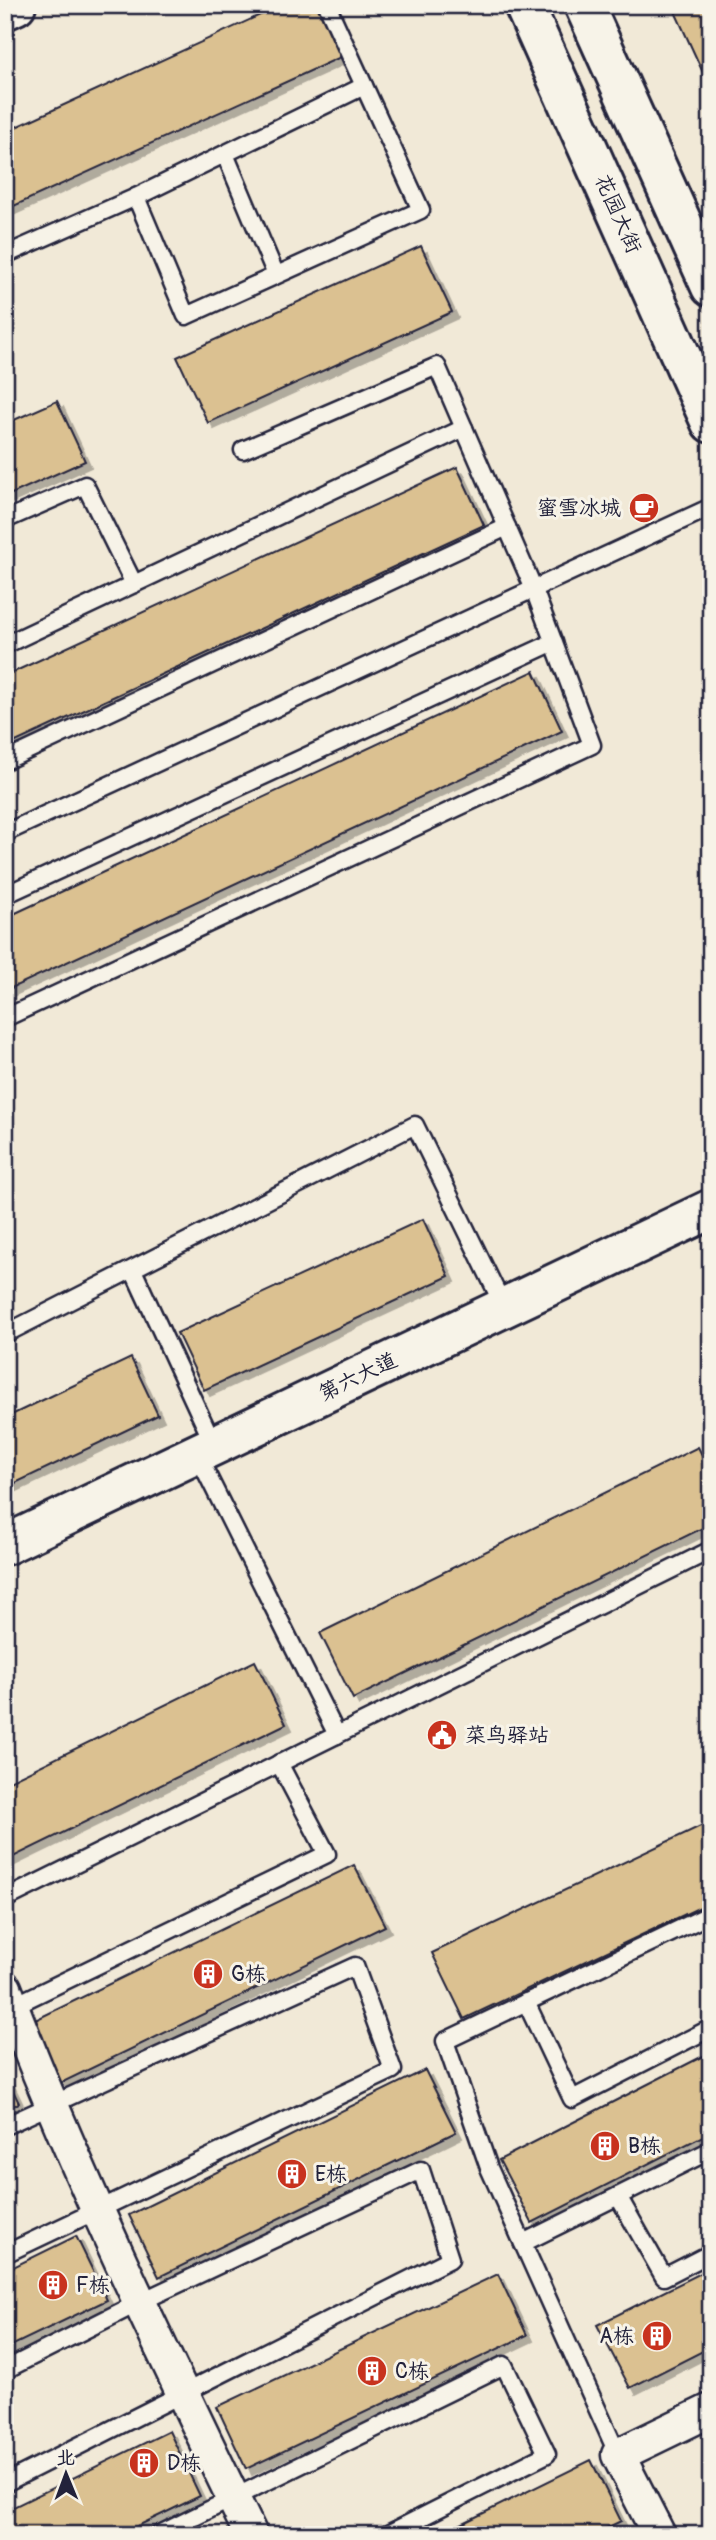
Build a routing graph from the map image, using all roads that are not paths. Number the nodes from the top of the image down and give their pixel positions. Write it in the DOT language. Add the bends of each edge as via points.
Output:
graph roads {
  1 [pos="16,5"];
  2 [pos="327,5"];
  3 [pos="524,5"];
  4 [pos="584,5"];
  5 [pos="5,10"];
  6 [pos="364,86"];
  7 [pos="226,154"];
  8 [pos="136,197"];
  9 [pos="5,255"];
  10 [pos="276,275"];
  11 [pos="711,287"];
  12 [pos="711,424"];
  13 [pos="464,428"];
  14 [pos="243,450"];
  15 [pos="711,507"];
  16 [pos="5,520"];
  17 [pos="507,527"];
  18 [pos="134,584"];
  19 [pos="533,587"];
  20 [pos="554,642"];
  21 [pos="5,645"];
  22 [pos="5,761"];
  23 [pos="5,833"];
  24 [pos="5,895"];
  25 [pos="5,1018"];
  26 [pos="711,1209"];
  27 [pos="133,1270"];
  28 [pos="504,1307"];
  29 [pos="5,1334"];
  30 [pos="205,1450"];
  31 [pos="5,1545"];
  32 [pos="711,1550"];
  33 [pos="337,1735"];
  34 [pos="279,1763"];
  35 [pos="5,1899"];
  36 [pos="711,1914"];
  37 [pos="8,2001"];
  38 [pos="526,2002"];
  39 [pos="711,2028"];
  40 [pos="51,2104"];
  41 [pos="5,2126"];
  42 [pos="711,2150"];
  43 [pos="618,2196"];
  44 [pos="96,2212"];
  45 [pos="523,2243"];
  46 [pos="711,2253"];
  47 [pos="5,2254"];
  48 [pos="140,2302"];
  49 [pos="5,2370"];
  50 [pos="184,2394"];
  51 [pos="711,2410"];
  52 [pos="618,2455"];
  53 [pos="5,2483"];
  54 [pos="234,2498"];
  55 [pos="158,2535"];
  56 [pos="251,2535"];
  57 [pos="386,2535"];
  58 [pos="659,2535"];
  1 -- 5 [label="main road"];
  2 -- 6 [label="lane"];
  3 -- 12 [label="main road, 花园大街"];
  4 -- 11 [label="main road"];
  6 -- 7 [label="lane"];
  6 -- 10 [label="lane" via="421,210"];
  7 -- 8 [label="lane"];
  7 -- 10 [label="lane"];
  8 -- 9 [label="lane"];
  8 -- 10 [label="lane" via="186,316"];
  13 -- 14 [label="lane" via="437,366"];
  13 -- 17 [label="lane"];
  13 -- 18 [label="lane"];
  15 -- 19 [label="lane"];
  16 -- 18 [label="lane" via="85,485"];
  17 -- 19 [label="lane"];
  17 -- 22 [label="lane"];
  18 -- 21 [label="lane"];
  19 -- 20 [label="lane"];
  19 -- 23 [label="lane"];
  20 -- 24 [label="lane"];
  20 -- 25 [label="lane" via="592,745"];
  26 -- 28 [label="main road, 第六大道"];
  27 -- 28 [label="lane" via="415,1125"];
  27 -- 29 [label="lane"];
  27 -- 30 [label="lane"];
  28 -- 30 [label="main road, 第六大道"];
  30 -- 31 [label="main road, 第六大道"];
  30 -- 33 [label="lane"];
  32 -- 33 [label="lane"];
  33 -- 34 [label="lane"];
  34 -- 35 [label="lane"];
  34 -- 37 [label="lane" via="327,1854"];
  36 -- 38 [label="lane"];
  37 -- 40 [label="street"];
  38 -- 39 [label="lane" via="572,2099"];
  38 -- 45 [label="lane" via="445,2041 489,2168"];
  40 -- 41 [label="lane"];
  40 -- 44 [label="street"];
  40 -- 44 [label="lane" via="355,1966 393,2070"];
  42 -- 43 [label="lane"];
  43 -- 45 [label="lane"];
  43 -- 46 [label="lane" via="664,2277"];
  44 -- 47 [label="lane"];
  44 -- 48 [label="street"];
  45 -- 52 [label="lane"];
  48 -- 49 [label="lane"];
  48 -- 50 [label="street"];
  48 -- 50 [label="lane" via="421,2169 450,2259"];
  50 -- 53 [label="lane"];
  50 -- 54 [label="street"];
  51 -- 52 [label="street"];
  52 -- 58 [label="street"];
  54 -- 55 [label="lane"];
  54 -- 56 [label="street"];
  54 -- 57 [label="lane" via="504,2365 547,2454"];
}
